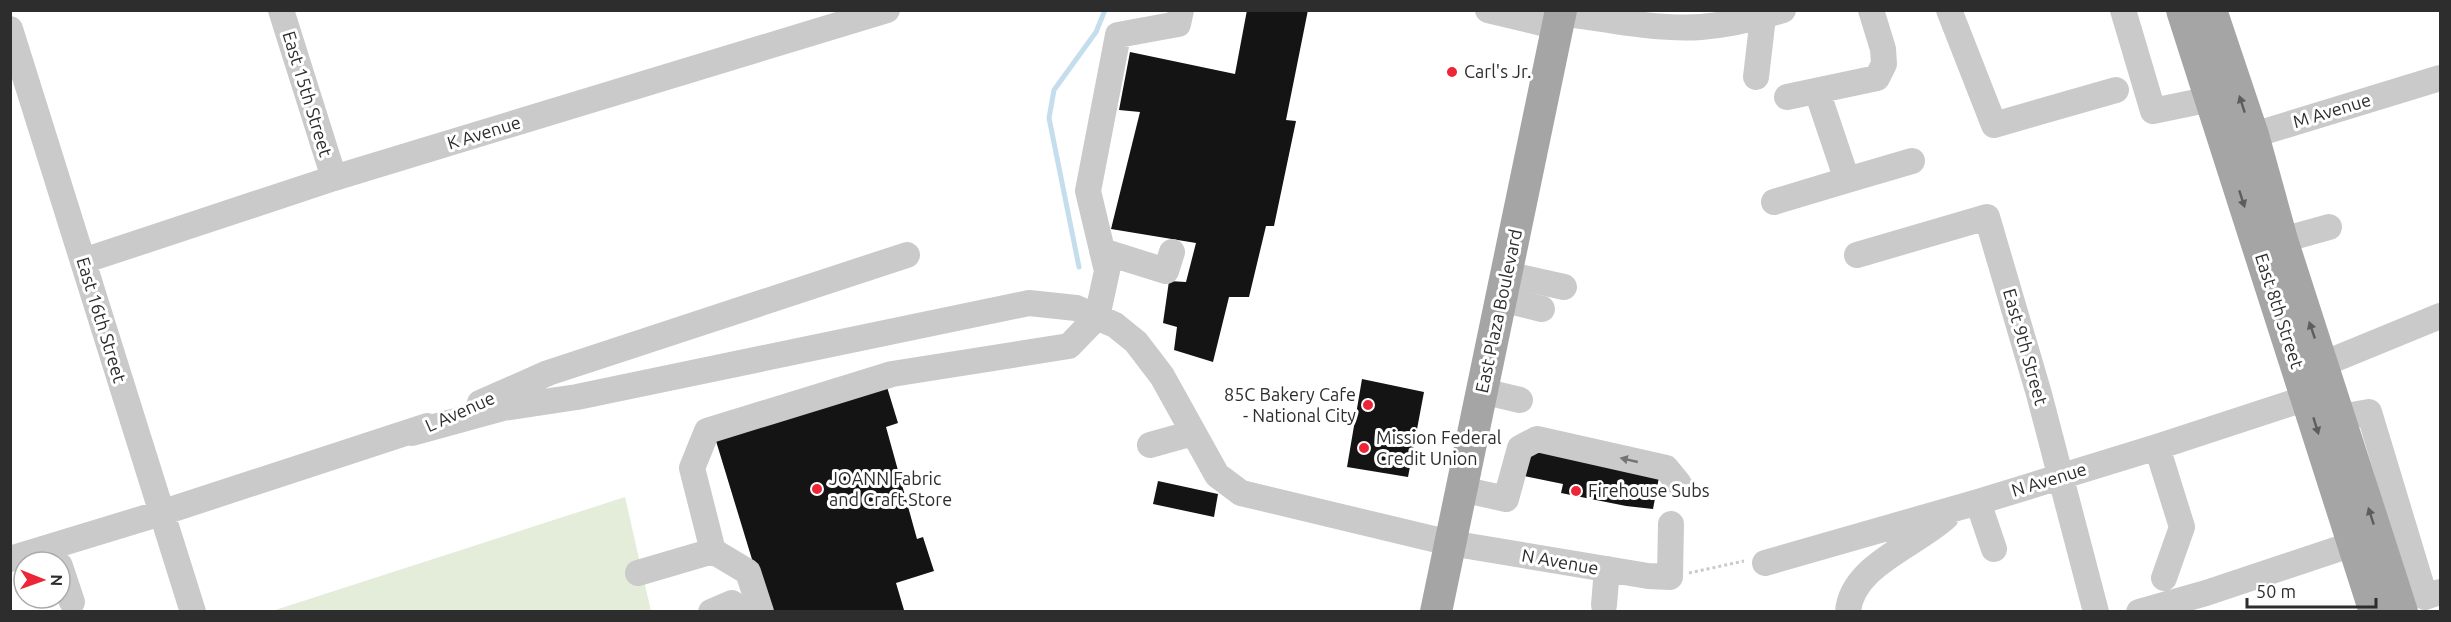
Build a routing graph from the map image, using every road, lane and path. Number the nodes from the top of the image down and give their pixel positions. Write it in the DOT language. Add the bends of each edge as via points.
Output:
graph roads {
  1 [pos="281,10"];
  2 [pos="887,10"];
  3 [pos="1181,10"];
  4 [pos="1488,10"];
  5 [pos="1871,10"];
  6 [pos="1949,10"];
  7 [pos="2123,10"];
  8 [pos="2182,10"];
  9 [pos="2211,10"];
  10 [pos="1773,14"];
  11 [pos="1560,17"];
  12 [pos="823,20"];
  13 [pos="10,29"];
  14 [pos="1756,77"];
  15 [pos="2440,78"];
  16 [pos="2116,90"];
  17 [pos="1817,92"];
  18 [pos="1787,97"];
  19 [pos="2211,99"];
  20 [pos="2238,139"];
  21 [pos="1912,161"];
  22 [pos="334,178"];
  23 [pos="1846,180"];
  24 [pos="1774,202"];
  25 [pos="2329,227"];
  26 [pos="2282,240"];
  27 [pos="1102,251"];
  28 [pos="1172,252"];
  29 [pos="906,255"];
  30 [pos="1857,255"];
  31 [pos="83,261"];
  32 [pos="1504,287"];
  33 [pos="1564,287"];
  34 [pos="1542,309"];
  35 [pos="2440,316"];
  36 [pos="1097,317"];
  37 [pos="2320,388"];
  38 [pos="1482,391"];
  39 [pos="1520,400"];
  40 [pos="412,433"];
  41 [pos="1193,433"];
  42 [pos="1150,445"];
  43 [pos="2157,447"];
  44 [pos="2060,477"];
  45 [pos="1679,484"];
  46 [pos="1461,489"];
  47 [pos="1966,505"];
  48 [pos="161,513"];
  49 [pos="1671,524"];
  50 [pos="1450,543"];
  51 [pos="2353,544"];
  52 [pos="1994,549"];
  53 [pos="713,551"];
  54 [pos="72,552"];
  55 [pos="1765,563"];
  56 [pos="1607,570"];
  57 [pos="638,573"];
  58 [pos="1670,577"];
  59 [pos="2164,578"];
  60 [pos="2209,602"];
  61 [pos="1604,605"];
  62 [pos="2412,605"];
  63 [pos="193,612"];
  64 [pos="761,612"];
  65 [pos="1436,612"];
  66 [pos="1848,612"];
  67 [pos="2096,612"];
  68 [pos="2139,612"];
  1 -- 22 [label="street, East 15th Street"];
  2 -- 12 [label="street, K Avenue"];
  3 -- 27 [label="street" via="1178,24 1118,35 1088,190"];
  4 -- 11 [label="street"];
  5 -- 17 [label="street" via="1883,49 1884,64 1877,78"];
  6 -- 16 [label="street" via="1994,125"];
  7 -- 19 [label="street" via="2152,111"];
  8 -- 19 [label="main road, East 8th Street"];
  20 -- 9 [label="main road, East 8th Street, one-way"];
  10 -- 11 [label="street" via="1700,27"];
  10 -- 14 [label="street"];
  11 -- 32 [label="main road, East Plaza Boulevard"];
  12 -- 22 [label="street, K Avenue"];
  13 -- 31 [label="street, East 16th Street"];
  15 -- 20 [label="street, M Avenue"];
  17 -- 18 [label="street"];
  17 -- 23 [label="street"];
  19 -- 20 [label="main road, East 8th Street"];
  20 -- 26 [label="main road, East 8th Street"];
  20 -- 37 [label="main road, East 8th Street, one-way"];
  21 -- 23 [label="street"];
  22 -- 31 [label="street, K Avenue"];
  23 -- 24 [label="street"];
  25 -- 26 [label="street"];
  37 -- 26 [label="main road, East 8th Street, one-way"];
  27 -- 28 [label="street" via="1166,271"];
  27 -- 36 [label="street" via="1107,271"];
  29 -- 40 [label="street, L Avenue" via="548,373"];
  30 -- 44 [label="street, East 9th Street" via="1987,217"];
  31 -- 48 [label="street, East 16th Street"];
  32 -- 33 [label="street"];
  32 -- 34 [label="street"];
  32 -- 38 [label="main road, East Plaza Boulevard"];
  35 -- 37 [label="street, N Avenue"];
  36 -- 40 [label="street, N Avenue" via="1076,308 1029,303 577,397 503,408"];
  36 -- 41 [label="street, N Avenue" via="1136,342 1162,376"];
  36 -- 53 [label="street" via="1070,346 892,374 707,431 692,468"];
  37 -- 43 [label="street, N Avenue"];
  37 -- 51 [label="main road, East 8th Street, one-way"];
  37 -- 62 [label="main road, East 8th Street"];
  38 -- 39 [label="street"];
  38 -- 46 [label="main road, East Plaza Boulevard"];
  40 -- 48 [label="street, L Avenue"];
  41 -- 42 [label="street"];
  41 -- 50 [label="street, N Avenue" via="1217,475 1242,493"];
  43 -- 44 [label="street, N Avenue"];
  43 -- 59 [label="street" via="2182,528"];
  44 -- 47 [label="street, N Avenue"];
  44 -- 67 [label="street, East 9th Street"];
  45 -- 46 [label="street, one-way" via="1666,468 1537,440 1520,448 1506,499"];
  46 -- 50 [label="main road, East Plaza Boulevard"];
  47 -- 52 [label="street"];
  47 -- 55 [label="street, N Avenue"];
  47 -- 66 [label="street" via="1864,575 1849,600"];
  48 -- 54 [label="street, L Avenue"];
  48 -- 63 [label="street, East 16th Street"];
  49 -- 58 [label="street"];
  50 -- 56 [label="street, N Avenue"];
  50 -- 65 [label="main road, East Plaza Boulevard"];
  51 -- 60 [label="street"];
  51 -- 62 [label="main road" via="2370,555 2383,597"];
  53 -- 57 [label="street"];
  53 -- 64 [label="street" via="748,572"];
  55 -- 58 [label="path" via="1762,554"];
  56 -- 58 [label="street, N Avenue"];
  56 -- 61 [label="street"];
  60 -- 68 [label="street"];
}
